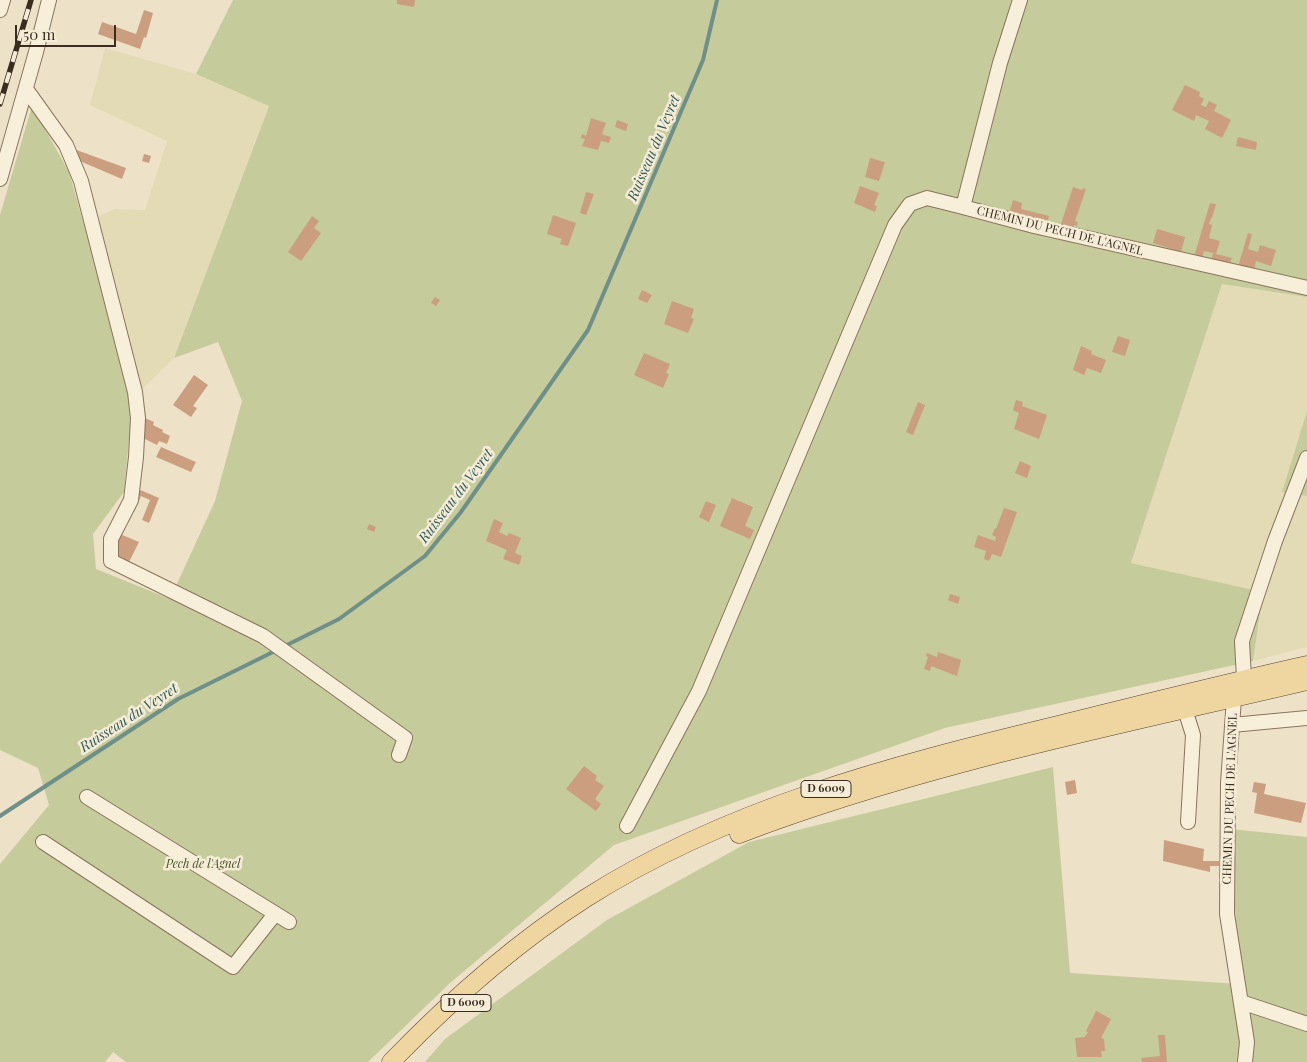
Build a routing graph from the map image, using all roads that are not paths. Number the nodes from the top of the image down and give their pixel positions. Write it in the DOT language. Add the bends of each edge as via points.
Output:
graph roads {
  1 [pos="3,0"];
  2 [pos="49,0"];
  3 [pos="1020,0"];
  4 [pos="0,10"];
  5 [pos="26,89"];
  6 [pos="0,178"];
  7 [pos="964,207"];
  8 [pos="1307,288"];
  9 [pos="1307,458"];
  10 [pos="1307,665"];
  11 [pos="1307,674"];
  12 [pos="1307,681"];
  13 [pos="1238,690"];
  14 [pos="1152,702"];
  15 [pos="1184,706"];
  16 [pos="1307,718"];
  17 [pos="1232,725"];
  18 [pos="400,756"];
  19 [pos="87,797"];
  20 [pos="1188,822"];
  21 [pos="627,826"];
  22 [pos="42,842"];
  23 [pos="275,914"];
  24 [pos="288,922"];
  25 [pos="1241,1002"];
  26 [pos="1307,1024"];
  27 [pos="391,1062"];
  28 [pos="405,1062"];
  29 [pos="1245,1062"];
  1 -- 4 [label="street"];
  2 -- 5 [label="street"];
  3 -- 7 [label="street, CHEMIN DU PECH DE L'AGNEL" via="1000,63"];
  5 -- 6 [label="street"];
  5 -- 18 [label="street" via="66,145 81,181 135,392 138,418 131,500 111,539 111,561 263,636 405,738"];
  7 -- 8 [label="street, CHEMIN DU PECH DE L'AGNEL"];
  7 -- 21 [label="street" via="927,198 910,204 895,224 699,691"];
  9 -- 13 [label="street, CHEMIN DU PECH DE L'AGNEL" via="1242,641"];
  10 -- 13 [label="main road, D 6009"];
  11 -- 13 [label="street"];
  12 -- 13 [label="main road, D 6009"];
  13 -- 14 [label="main road, D 6009"];
  13 -- 15 [label="main road, D 6009"];
  13 -- 17 [label="street, CHEMIN DU PECH DE L'AGNEL"];
  14 -- 15 [label="street"];
  14 -- 27 [label="main road, D 6009" via="850,780 761,812 679,848 587,897 507,954 460,994"];
  15 -- 20 [label="street" via="1192,735"];
  15 -- 28 [label="main road, D 6009" via="935,770 792,814 722,840 600,901 560,927 472,997"];
  16 -- 17 [label="street"];
  17 -- 25 [label="street, CHEMIN DU PECH DE L'AGNEL" via="1227,914"];
  19 -- 23 [label="street"];
  22 -- 23 [label="street" via="233,967"];
  23 -- 24 [label="street"];
  25 -- 26 [label="street"];
  25 -- 29 [label="street, CHEMIN DU PECH DE L'AGNEL" via="1247,1042"];
}
